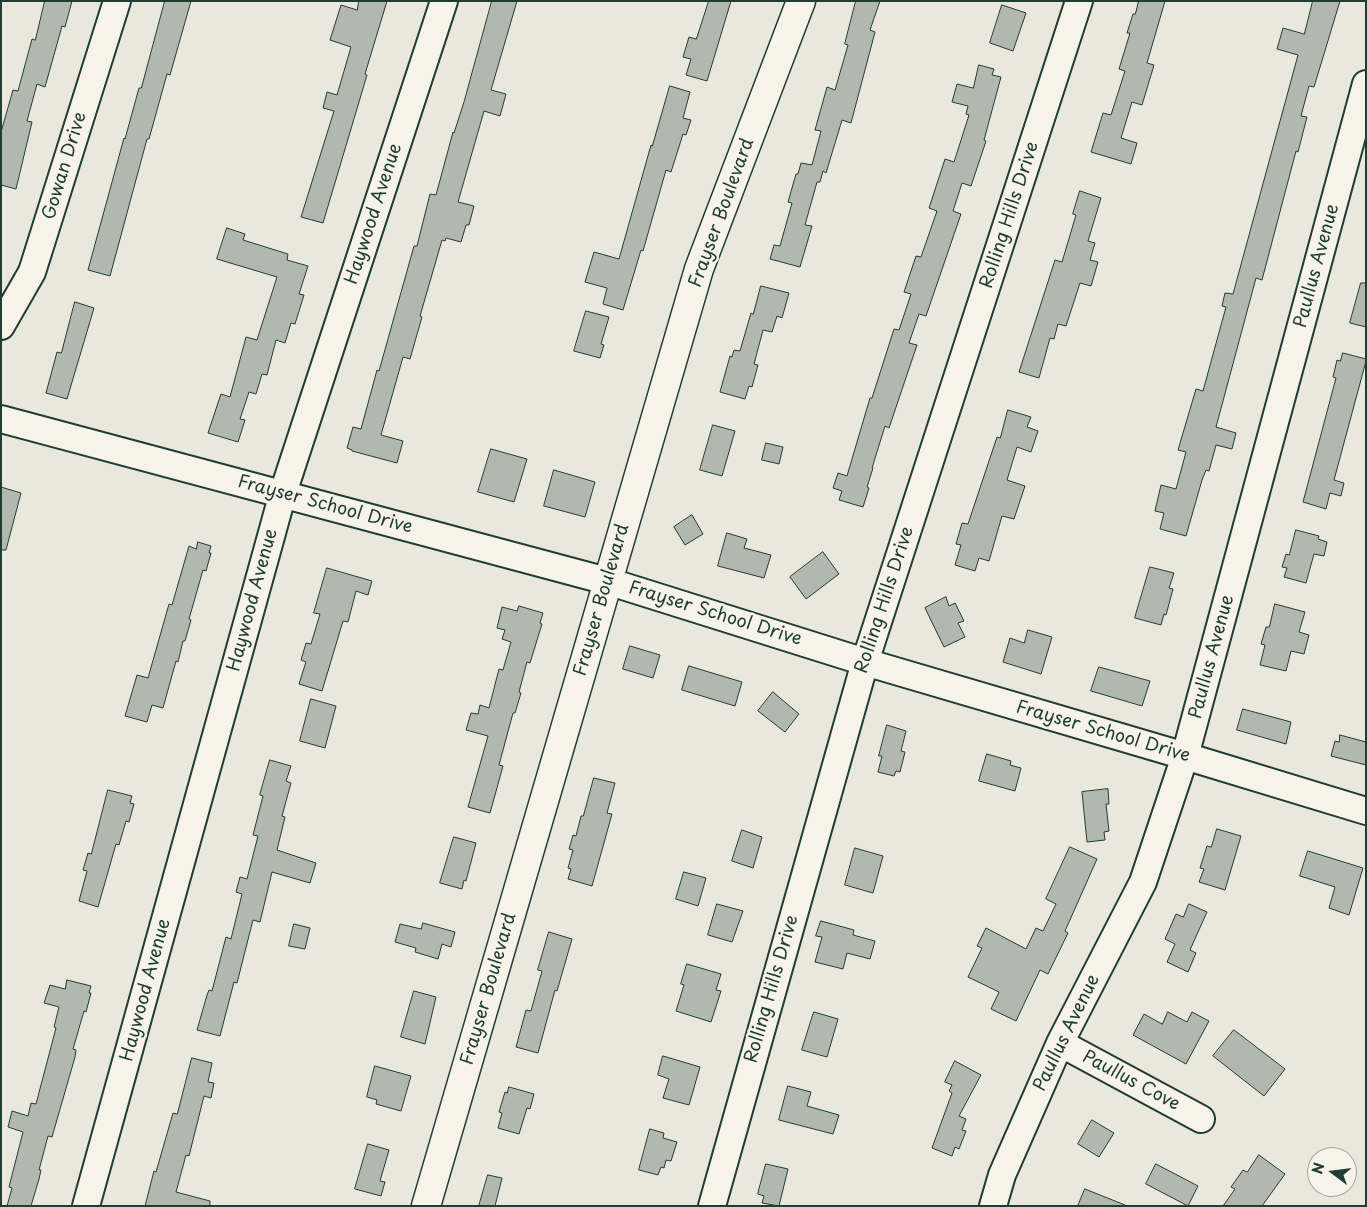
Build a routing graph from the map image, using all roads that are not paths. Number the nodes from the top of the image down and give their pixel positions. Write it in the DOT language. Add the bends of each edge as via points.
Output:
graph roads {
  1 [pos="116,1"];
  2 [pos="444,1"];
  3 [pos="801,1"];
  4 [pos="1079,1"];
  5 [pos="1366,84"];
  6 [pos="1,326"];
  7 [pos="1,419"];
  8 [pos="283,493"];
  9 [pos="607,581"];
  10 [pos="865,662"];
  11 [pos="1185,756"];
  12 [pos="1366,811"];
  13 [pos="1060,1043"];
  14 [pos="1201,1118"];
  15 [pos="86,1206"];
  16 [pos="426,1206"];
  17 [pos="712,1206"];
  18 [pos="993,1206"];
  1 -- 6 [label="street, Gowan Drive" via="32,272"];
  2 -- 8 [label="street, Haywood Avenue"];
  3 -- 9 [label="main road, Frayser Boulevard" via="699,269"];
  4 -- 10 [label="street, Rolling Hills Drive"];
  5 -- 11 [label="street, Paullus Avenue"];
  7 -- 8 [label="street, Frayser School Drive"];
  8 -- 9 [label="street, Frayser School Drive"];
  8 -- 15 [label="street, Haywood Avenue"];
  9 -- 10 [label="street, Frayser School Drive"];
  9 -- 16 [label="main road, Frayser Boulevard"];
  10 -- 11 [label="street, Frayser School Drive"];
  10 -- 17 [label="street, Rolling Hills Drive"];
  11 -- 12 [label="street, Frayser School Drive"];
  11 -- 13 [label="street, Paullus Avenue" via="1143,882"];
  13 -- 14 [label="street, Paullus Cove"];
  13 -- 18 [label="street, Paullus Avenue" via="1002,1174"];
}
